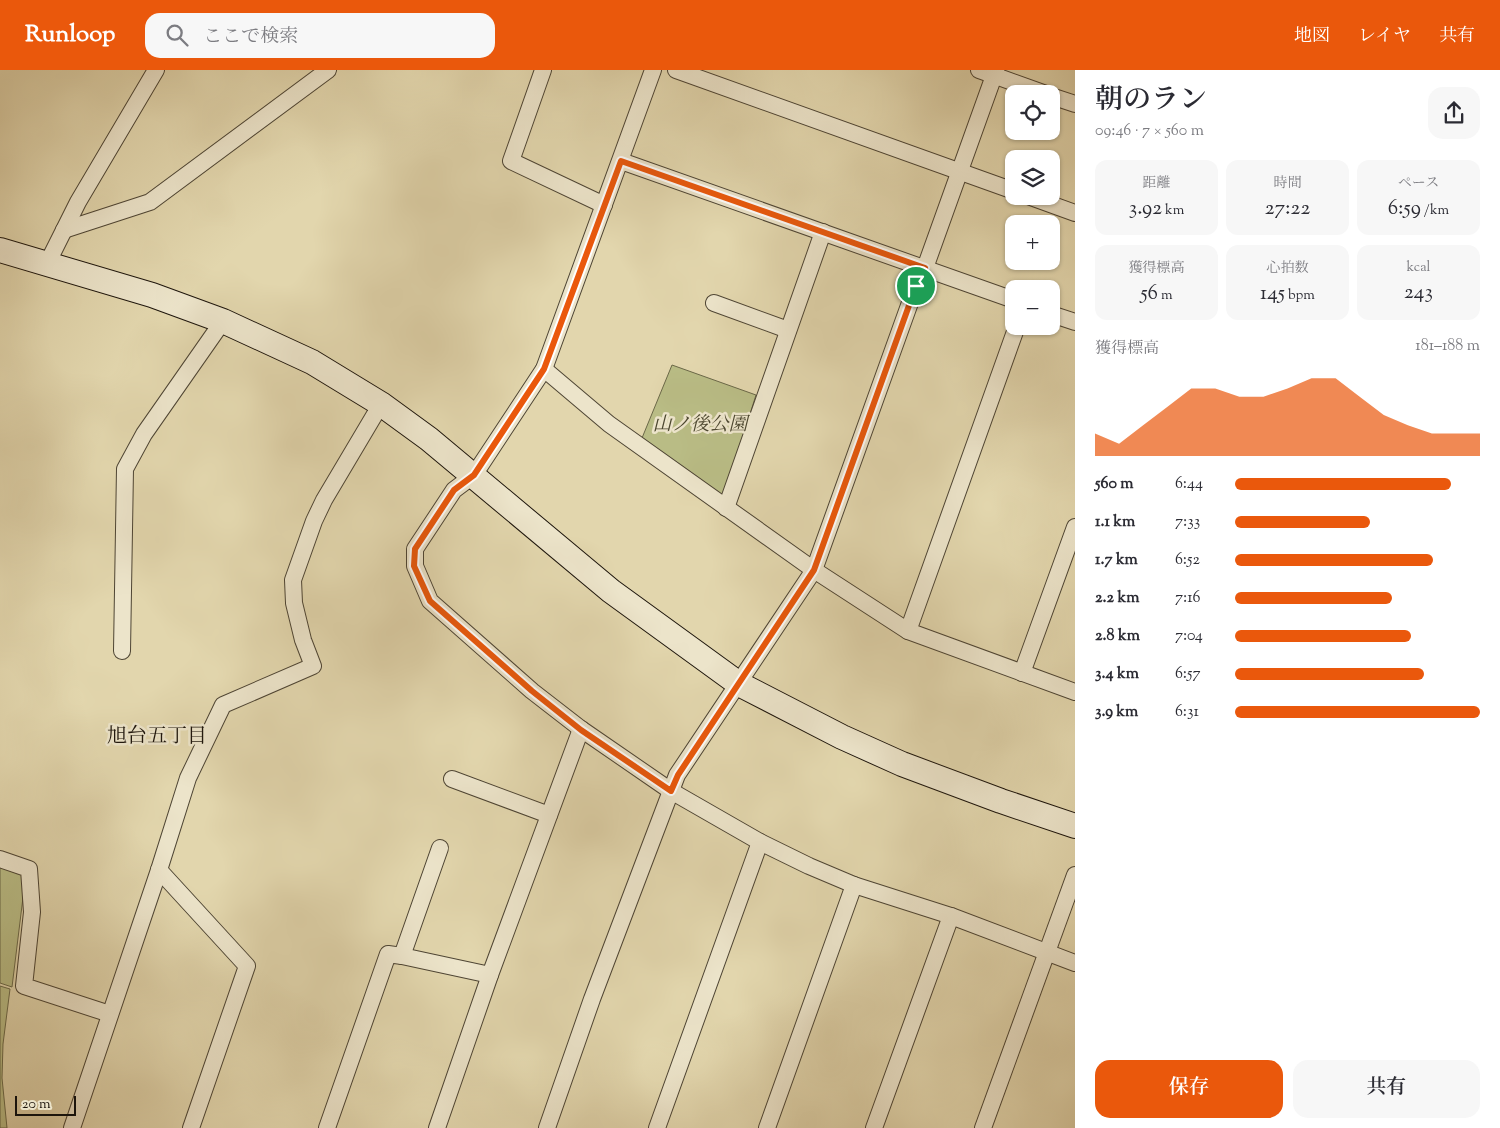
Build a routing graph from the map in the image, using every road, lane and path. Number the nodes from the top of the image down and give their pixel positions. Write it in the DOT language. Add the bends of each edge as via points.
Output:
graph roads {
  1 [pos="156,70"];
  2 [pos="328,70"];
  3 [pos="543,70"];
  4 [pos="653,70"];
  5 [pos="676,70"];
  6 [pos="990,72"];
  7 [pos="1023,85"];
  8 [pos="1060,99"];
  9 [pos="1075,104"];
  10 [pos="621,161"];
  11 [pos="960,172"];
  12 [pos="1005,188"];
  13 [pos="604,205"];
  14 [pos="1053,205"];
  15 [pos="1075,213"];
  16 [pos="64,230"];
  17 [pos="822,232"];
  18 [pos="0,250"];
  19 [pos="47,264"];
  20 [pos="925,268"];
  21 [pos="1005,297"];
  22 [pos="714,303"];
  23 [pos="1060,317"];
  24 [pos="223,321"];
  25 [pos="1075,322"];
  26 [pos="788,330"];
  27 [pos="1014,335"];
  28 [pos="544,369"];
  29 [pos="381,404"];
  30 [pos="474,475"];
  31 [pos="726,508"];
  32 [pos="1075,527"];
  33 [pos="814,570"];
  34 [pos="908,631"];
  35 [pos="122,651"];
  36 [pos="1022,674"];
  37 [pos="739,684"];
  38 [pos="1075,692"];
  39 [pos="581,730"];
  40 [pos="452,779"];
  41 [pos="671,791"];
  42 [pos="549,815"];
  43 [pos="1075,826"];
  44 [pos="760,842"];
  45 [pos="440,848"];
  46 [pos="0,859"];
  47 [pos="159,870"];
  48 [pos="1075,875"];
  49 [pos="854,885"];
  50 [pos="951,916"];
  51 [pos="1047,953"];
  52 [pos="402,956"];
  53 [pos="1075,963"];
  54 [pos="490,975"];
  55 [pos="110,1014"];
  56 [pos="72,1128"];
  57 [pos="191,1128"];
  58 [pos="327,1128"];
  59 [pos="437,1128"];
  60 [pos="547,1128"];
  61 [pos="657,1128"];
  62 [pos="767,1128"];
  63 [pos="874,1128"];
  64 [pos="983,1128"];
  1 -- 16 [label="street"];
  2 -- 16 [label="street" via="150,202"];
  3 -- 13 [label="street" via="511,160"];
  4 -- 10 [label="street"];
  5 -- 11 [label="street"];
  6 -- 7 [label="street"];
  6 -- 11 [label="street"];
  8 -- 9 [label="street"];
  10 -- 13 [label="street"];
  10 -- 17 [label="street"];
  11 -- 12 [label="street"];
  11 -- 20 [label="street"];
  13 -- 28 [label="street"];
  14 -- 15 [label="street"];
  16 -- 19 [label="street"];
  17 -- 20 [label="street"];
  17 -- 26 [label="street"];
  18 -- 19 [label="street"];
  19 -- 24 [label="street" via="152,295"];
  20 -- 21 [label="street"];
  20 -- 33 [label="street" via="912,295"];
  22 -- 26 [label="street"];
  23 -- 25 [label="street"];
  24 -- 29 [label="street" via="312,362"];
  24 -- 35 [label="street" via="144,434 125,469"];
  26 -- 31 [label="street"];
  27 -- 34 [label="street"];
  28 -- 30 [label="street"];
  28 -- 31 [label="street" via="609,424"];
  29 -- 30 [label="street"];
  29 -- 47 [label="street" via="324,500 293,580 294,603 313,666 223,704 188,778"];
  30 -- 37 [label="street" via="611,591"];
  30 -- 39 [label="street" via="454,490 415,549 414,566 430,601"];
  31 -- 33 [label="street"];
  32 -- 36 [label="street"];
  33 -- 34 [label="street"];
  33 -- 37 [label="street"];
  34 -- 36 [label="street"];
  36 -- 38 [label="street"];
  37 -- 41 [label="street" via="678,775"];
  37 -- 43 [label="street" via="902,764"];
  39 -- 41 [label="street"];
  39 -- 42 [label="street"];
  40 -- 42 [label="street"];
  41 -- 44 [label="street"];
  41 -- 60 [label="street"];
  42 -- 54 [label="street"];
  44 -- 49 [label="street"];
  44 -- 61 [label="street"];
  45 -- 52 [label="street"];
  46 -- 55 [label="street" via="29,870 32,912 24,986"];
  47 -- 55 [label="street"];
  47 -- 57 [label="street" via="247,966"];
  48 -- 51 [label="street"];
  49 -- 50 [label="street"];
  49 -- 62 [label="street"];
  50 -- 51 [label="street"];
  50 -- 63 [label="street"];
  51 -- 53 [label="street"];
  51 -- 64 [label="street"];
  52 -- 54 [label="street"];
  52 -- 58 [label="street" via="388,954"];
  54 -- 59 [label="street"];
  55 -- 56 [label="street"];
}
